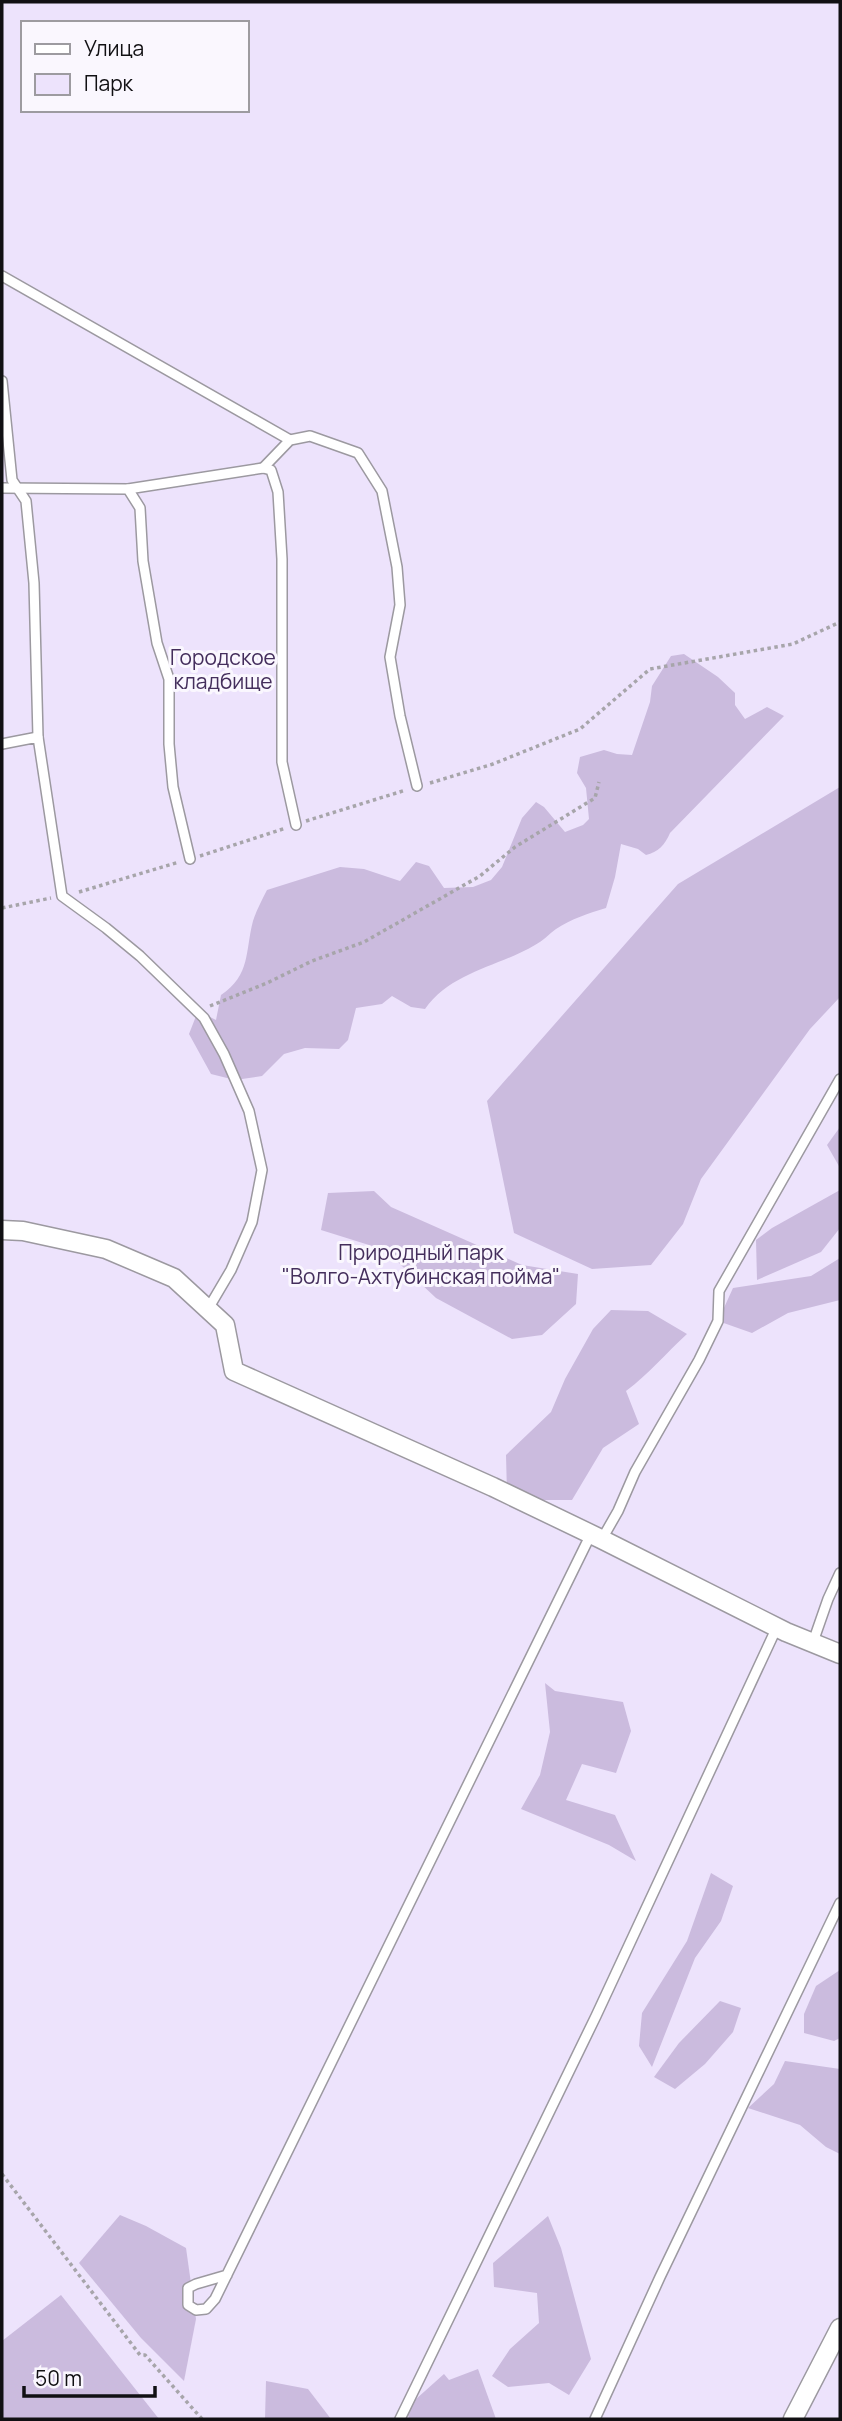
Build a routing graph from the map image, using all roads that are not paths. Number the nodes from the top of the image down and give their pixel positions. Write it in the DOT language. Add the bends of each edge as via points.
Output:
graph roads {
  1 [pos="2,276"];
  2 [pos="2,381"];
  3 [pos="290,439"];
  4 [pos="263,468"];
  5 [pos="16,487"];
  6 [pos="2,488"];
  7 [pos="128,489"];
  8 [pos="38,737"];
  9 [pos="2,744"];
  10 [pos="417,786"];
  11 [pos="296,825"];
  12 [pos="190,859"];
  13 [pos="840,1079"];
  14 [pos="2,1230"];
  15 [pos="208,1310"];
  16 [pos="597,1536"];
  17 [pos="840,1573"];
  18 [pos="777,1627"];
  19 [pos="813,1642"];
  20 [pos="840,1654"];
  21 [pos="840,1903"];
  22 [pos="227,2275"];
  23 [pos="840,2328"];
  24 [pos="400,2419"];
  25 [pos="595,2419"];
  26 [pos="793,2419"];
  1 -- 3 [label="lane"];
  2 -- 5 [label="lane"];
  3 -- 4 [label="lane"];
  3 -- 10 [label="lane" via="310,436 358,453 382,491 400,605 390,657"];
  4 -- 7 [label="lane"];
  4 -- 11 [label="lane" via="271,470 278,492 282,762"];
  5 -- 6 [label="lane"];
  5 -- 7 [label="lane"];
  5 -- 8 [label="lane" via="26,501 34,583"];
  7 -- 12 [label="lane" via="140,508 156,643 169,679 173,787"];
  8 -- 9 [label="lane"];
  8 -- 15 [label="lane" via="62,896 106,928 198,1011 224,1054 249,1111 262,1170 252,1223"];
  13 -- 16 [label="lane" via="719,1292 718,1321 699,1360 618,1511"];
  14 -- 15 [label="street" via="106,1249 174,1278"];
  15 -- 16 [label="street" via="225,1325 234,1371"];
  16 -- 18 [label="street"];
  16 -- 22 [label="lane"];
  17 -- 19 [label="lane"];
  18 -- 19 [label="street"];
  18 -- 24 [label="lane" via="602,2004"];
  19 -- 20 [label="street"];
  21 -- 25 [label="lane"];
  22 -- 22 [label="lane" via="206,2309 188,2305 188,2288"];
  23 -- 26 [label="street"];
}
